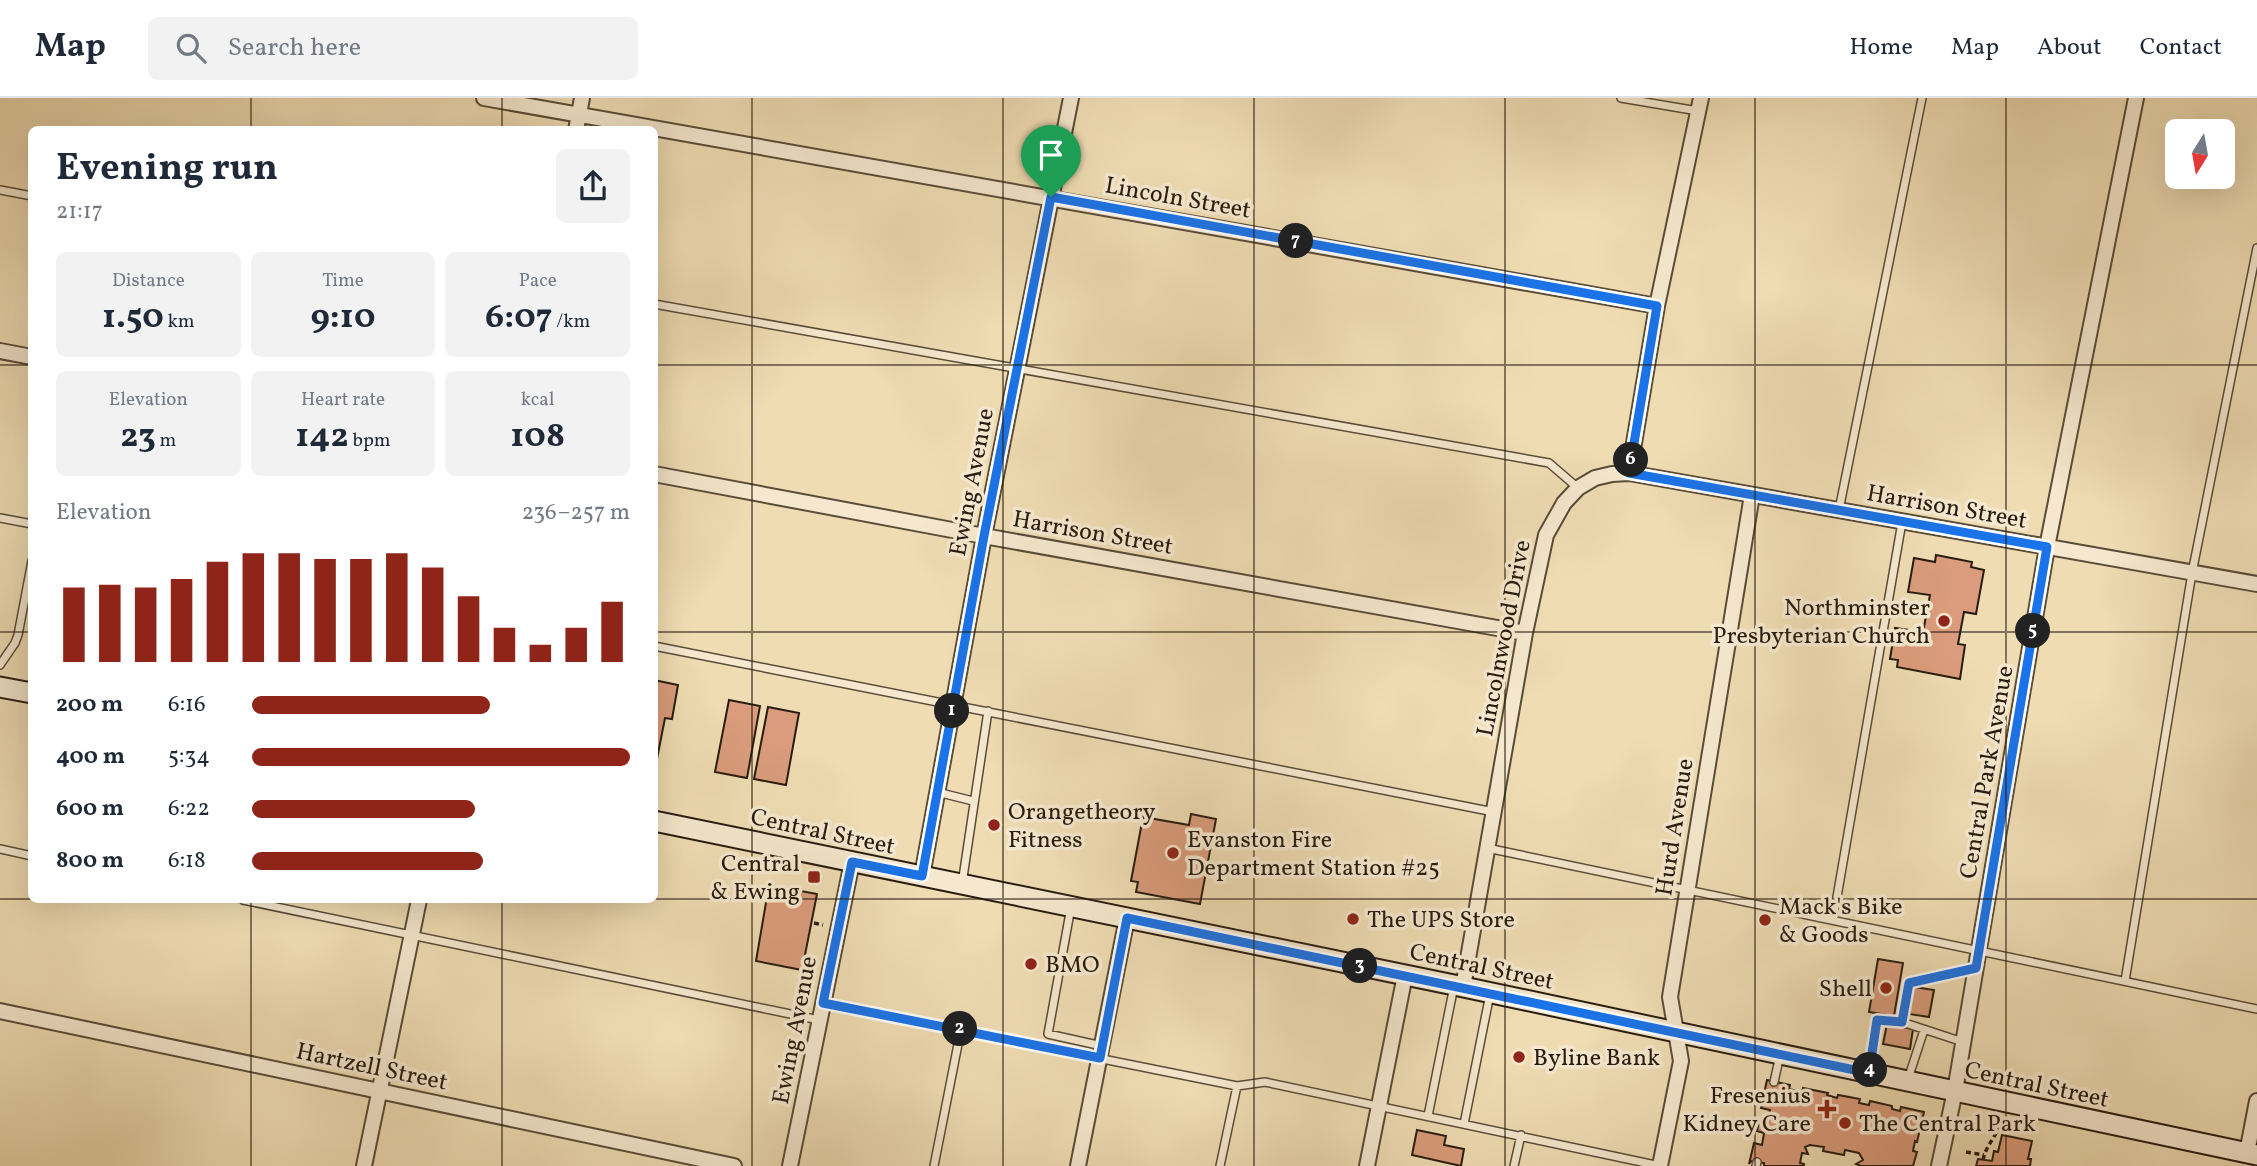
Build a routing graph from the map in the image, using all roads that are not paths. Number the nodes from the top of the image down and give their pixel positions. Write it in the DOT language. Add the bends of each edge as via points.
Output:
graph roads {
  1 [pos="484,98"];
  2 [pos="582,98"];
  3 [pos="1070,98"];
  4 [pos="1621,98"];
  5 [pos="1922,98"];
  6 [pos="2136,98"];
  7 [pos="1699,105"];
  8 [pos="577,122"];
  9 [pos="602,126"];
  10 [pos="658,135"];
  11 [pos="0,190"];
  12 [pos="28,195"];
  13 [pos="1051,197"];
  14 [pos="2257,248"];
  15 [pos="658,305"];
  16 [pos="1657,306"];
  17 [pos="0,351"];
  18 [pos="28,356"];
  19 [pos="1017,367"];
  20 [pos="1629,473"];
  21 [pos="658,475"];
  22 [pos="1577,488"];
  23 [pos="1752,495"];
  24 [pos="1839,510"];
  25 [pos="0,517"];
  26 [pos="1902,522"];
  27 [pos="28,523"];
  28 [pos="984,536"];
  29 [pos="2047,547"];
  30 [pos="2192,573"];
  31 [pos="28,582"];
  32 [pos="2257,584"];
  33 [pos="1525,633"];
  34 [pos="658,647"];
  35 [pos="0,665"];
  36 [pos="0,687"];
  37 [pos="28,693"];
  38 [pos="953,704"];
  39 [pos="988,711"];
  40 [pos="937,792"];
  41 [pos="973,801"];
  42 [pos="1494,812"];
  43 [pos="658,822"];
  44 [pos="1487,848"];
  45 [pos="0,849"];
  46 [pos="28,855"];
  47 [pos="852,862"];
  48 [pos="922,876"];
  49 [pos="961,884"];
  50 [pos="1686,889"];
  51 [pos="258,903"];
  52 [pos="418,903"];
  53 [pos="1071,907"];
  54 [pos="1127,918"];
  55 [pos="1833,920"];
  56 [pos="412,934"];
  57 [pos="1978,951"];
  58 [pos="1976,968"];
  59 [pos="1405,975"];
  60 [pos="2125,981"];
  61 [pos="1459,986"];
  62 [pos="1490,993"];
  63 [pos="823,1003"];
  64 [pos="2257,1009"];
  65 [pos="0,1011"];
  66 [pos="820,1020"];
  67 [pos="1902,1022"];
  68 [pos="961,1029"];
  69 [pos="1924,1030"];
  70 [pos="1676,1033"];
  71 [pos="1963,1042"];
  72 [pos="1101,1052"];
  73 [pos="1780,1054"];
  74 [pos="1869,1073"];
  75 [pos="1907,1081"];
  76 [pos="1774,1082"];
  77 [pos="1237,1086"];
  78 [pos="380,1091"];
  79 [pos="1955,1091"];
  80 [pos="2257,1101"];
  81 [pos="1379,1106"];
  82 [pos="1428,1116"];
  83 [pos="1464,1124"];
  84 [pos="1521,1135"];
  85 [pos="2252,1154"];
  86 [pos="364,1166"];
  87 [pos="734,1166"];
  88 [pos="790,1166"];
  89 [pos="934,1166"];
  90 [pos="1078,1166"];
  91 [pos="1220,1166"];
  92 [pos="1367,1166"];
  93 [pos="1514,1166"];
  94 [pos="1660,1166"];
  95 [pos="1939,1166"];
  1 -- 8 [label="street, Lincoln Street"];
  2 -- 8 [label="street"];
  3 -- 13 [label="street, Ewing Avenue"];
  4 -- 7 [label="lane"];
  5 -- 24 [label="lane"];
  6 -- 29 [label="street, Central Park Avenue"];
  7 -- 16 [label="street"];
  8 -- 9 [label="street, Lincoln Street"];
  10 -- 13 [label="street, Lincoln Street"];
  11 -- 12 [label="lane"];
  13 -- 16 [label="street, Lincoln Street"];
  13 -- 19 [label="street, Ewing Avenue"];
  14 -- 30 [label="lane"];
  15 -- 19 [label="lane"];
  16 -- 20 [label="street"];
  17 -- 18 [label="street"];
  19 -- 22 [label="lane" via="1549,463"];
  19 -- 28 [label="street, Ewing Avenue"];
  20 -- 22 [label="street" via="1595,478"];
  20 -- 23 [label="street, Harrison Street"];
  21 -- 28 [label="street, Harrison Street"];
  22 -- 33 [label="street, Lincolnwood Drive" via="1546,535"];
  23 -- 24 [label="street, Harrison Street"];
  23 -- 50 [label="street, Hurd Avenue"];
  24 -- 26 [label="street, Harrison Street"];
  25 -- 27 [label="lane"];
  26 -- 29 [label="street, Harrison Street"];
  26 -- 55 [label="lane"];
  28 -- 33 [label="street, Harrison Street"];
  28 -- 38 [label="street, Ewing Avenue"];
  29 -- 30 [label="street, Harrison Street"];
  29 -- 57 [label="street, Central Park Avenue"];
  30 -- 32 [label="street, Harrison Street"];
  30 -- 60 [label="lane"];
  31 -- 35 [label="lane" via="18,635"];
  33 -- 42 [label="street, Lincolnwood Drive"];
  34 -- 38 [label="lane"];
  36 -- 37 [label="main road"];
  38 -- 39 [label="lane"];
  38 -- 40 [label="street, Ewing Avenue"];
  39 -- 41 [label="lane"];
  39 -- 42 [label="lane"];
  40 -- 41 [label="lane"];
  40 -- 48 [label="street, Ewing Avenue"];
  41 -- 49 [label="lane"];
  42 -- 44 [label="street, Lincolnwood Drive"];
  43 -- 47 [label="main road, Central Street"];
  44 -- 50 [label="lane"];
  44 -- 61 [label="street, Lincolnwood Drive"];
  45 -- 46 [label="lane"];
  47 -- 48 [label="main road, Central Street"];
  47 -- 63 [label="street, Ewing Avenue"];
  48 -- 49 [label="main road, Central Street"];
  49 -- 53 [label="main road, Central Street"];
  50 -- 55 [label="lane"];
  50 -- 70 [label="street, Hurd Avenue" via="1670,997"];
  51 -- 56 [label="lane"];
  52 -- 56 [label="street"];
  53 -- 54 [label="main road, Central Street"];
  53 -- 72 [label="lane" via="1048,1034"];
  54 -- 59 [label="main road, Central Street"];
  54 -- 72 [label="street"];
  55 -- 57 [label="lane"];
  56 -- 66 [label="lane"];
  56 -- 78 [label="street"];
  57 -- 58 [label="street, Central Park Avenue"];
  57 -- 60 [label="lane"];
  58 -- 67 [label="lane" via="1909,983"];
  58 -- 71 [label="street, Central Park Avenue"];
  59 -- 61 [label="main road, Central Street"];
  59 -- 81 [label="street"];
  60 -- 64 [label="lane"];
  61 -- 62 [label="main road, Central Street"];
  61 -- 82 [label="lane"];
  62 -- 70 [label="main road, Central Street"];
  62 -- 83 [label="lane"];
  63 -- 66 [label="street, Ewing Avenue"];
  63 -- 68 [label="lane"];
  65 -- 78 [label="street, Hartzell Street"];
  66 -- 88 [label="street, Ewing Avenue"];
  67 -- 69 [label="lane"];
  67 -- 74 [label="lane" via="1877,1020"];
  68 -- 72 [label="lane"];
  68 -- 89 [label="lane"];
  69 -- 71 [label="lane"];
  69 -- 75 [label="lane"];
  70 -- 73 [label="main road, Central Street"];
  70 -- 94 [label="street, Hurd Avenue" via="1681,1061"];
  71 -- 79 [label="street, Central Park Avenue"];
  72 -- 77 [label="lane"];
  72 -- 90 [label="street"];
  73 -- 74 [label="main road, Central Street"];
  73 -- 76 [label="lane"];
  74 -- 75 [label="main road, Central Street"];
  75 -- 79 [label="main road, Central Street"];
  77 -- 81 [label="lane" via="1265,1082"];
  77 -- 91 [label="lane"];
  78 -- 86 [label="street"];
  78 -- 87 [label="street, Hartzell Street"];
  79 -- 85 [label="main road, Central Street"];
  79 -- 95 [label="street, Central Park Avenue"];
  80 -- 85 [label="street"];
  81 -- 82 [label="lane"];
  81 -- 92 [label="street"];
  82 -- 83 [label="lane"];
  83 -- 84 [label="lane"];
  84 -- 93 [label="lane"];
  84 -- 94 [label="lane"];
}
